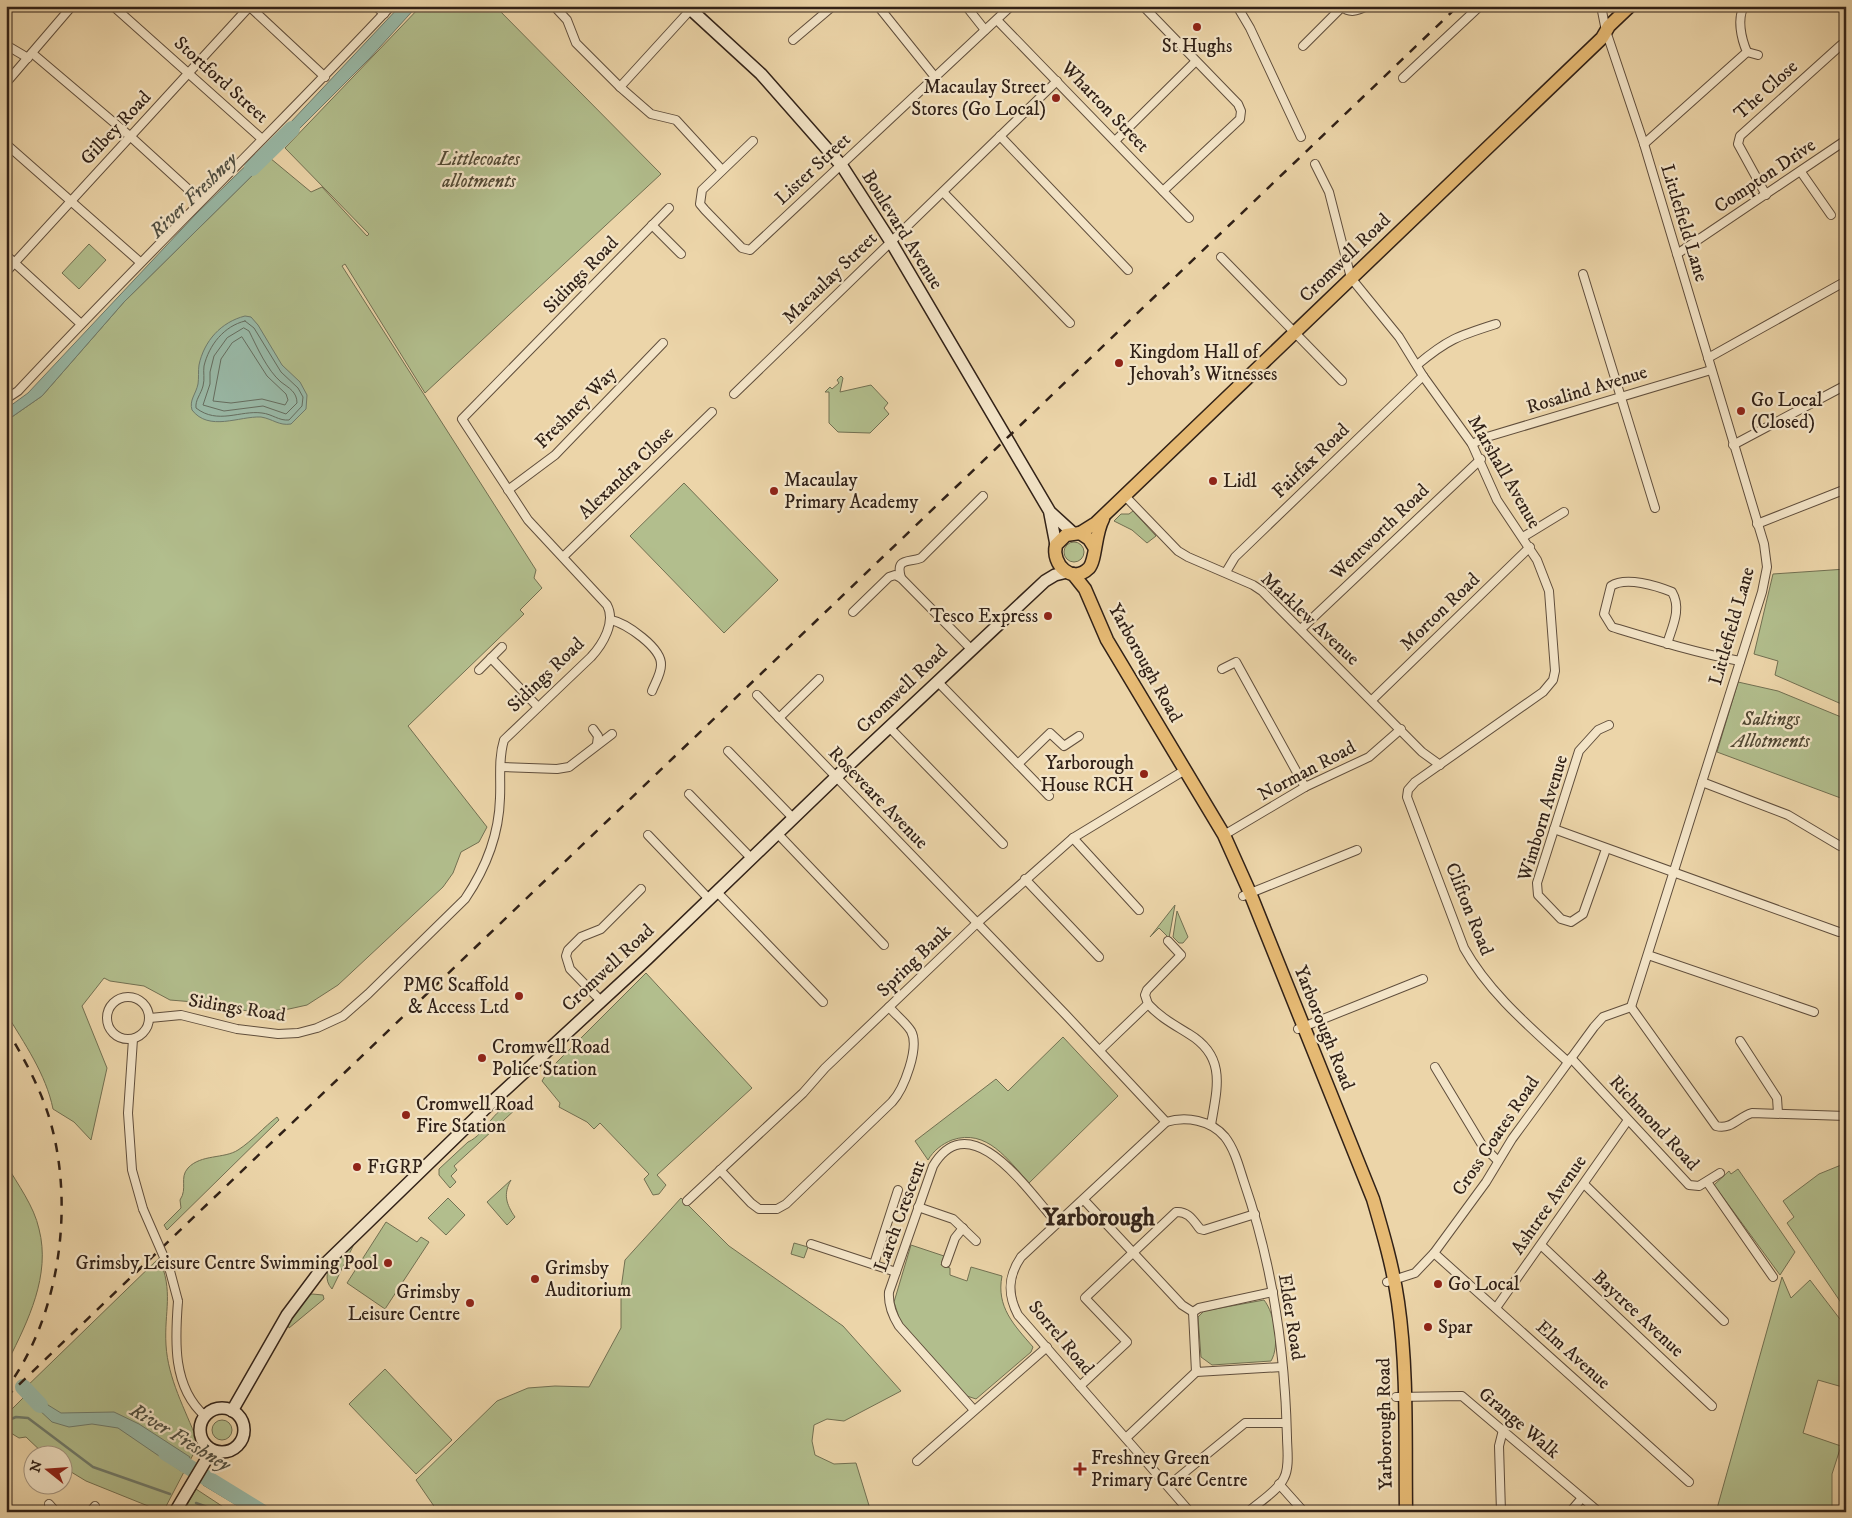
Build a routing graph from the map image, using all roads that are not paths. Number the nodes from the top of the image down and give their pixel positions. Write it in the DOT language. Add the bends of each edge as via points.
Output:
graph roads {
  1 [pos="72,6"];
  2 [pos="113,6"];
  3 [pos="250,6"];
  4 [pos="376,6"];
  5 [pos="391,6"];
  6 [pos="554,6"];
  7 [pos="833,6"];
  8 [pos="878,6"];
  9 [pos="966,6"];
  10 [pos="1011,6"];
  11 [pos="1143,6"];
  12 [pos="1237,6"];
  13 [pos="1342,6"];
  14 [pos="1367,6"];
  15 [pos="1480,6"];
  16 [pos="1601,6"];
  17 [pos="1630,6"];
  18 [pos="1744,6"];
  19 [pos="691,7"];
  20 [pos="384,14"];
  21 [pos="997,20"];
  22 [pos="985,30"];
  23 [pos="1606,31"];
  24 [pos="793,40"];
  25 [pos="6,45"];
  26 [pos="1841,45"];
  27 [pos="1303,46"];
  28 [pos="1745,53"];
  29 [pos="30,55"];
  30 [pos="1758,55"];
  31 [pos="1195,62"];
  32 [pos="189,73"];
  33 [pos="325,77"];
  34 [pos="935,77"];
  35 [pos="1403,78"];
  36 [pos="1057,80"];
  37 [pos="6,83"];
  38 [pos="620,87"];
  39 [pos="1000,136"];
  40 [pos="131,137"];
  41 [pos="1301,137"];
  42 [pos="262,139"];
  43 [pos="1846,140"];
  44 [pos="753,141"];
  45 [pos="1115,141"];
  46 [pos="6,144"];
  47 [pos="1644,144"];
  48 [pos="1315,164"];
  49 [pos="842,166"];
  50 [pos="722,170"];
  51 [pos="1801,172"];
  52 [pos="1163,191"];
  53 [pos="943,192"];
  54 [pos="1766,195"];
  55 [pos="200,200"];
  56 [pos="72,201"];
  57 [pos="669,208"];
  58 [pos="1831,215"];
  59 [pos="1189,218"];
  60 [pos="652,225"];
  61 [pos="891,242"];
  62 [pos="681,254"];
  63 [pos="1677,254"];
  64 [pos="6,256"];
  65 [pos="1220,257"];
  66 [pos="140,262"];
  67 [pos="15,263"];
  68 [pos="1128,270"];
  69 [pos="6,272"];
  70 [pos="1582,274"];
  71 [pos="1350,278"];
  72 [pos="1846,281"];
  73 [pos="80,324"];
  74 [pos="1070,324"];
  75 [pos="1496,324"];
  76 [pos="1294,332"];
  77 [pos="663,343"];
  78 [pos="1708,358"];
  79 [pos="1417,365"];
  80 [pos="1711,370"];
  81 [pos="1423,376"];
  82 [pos="1342,381"];
  83 [pos="1846,385"];
  84 [pos="734,394"];
  85 [pos="1622,397"];
  86 [pos="6,399"];
  87 [pos="712,412"];
  88 [pos="1472,444"];
  89 [pos="1733,445"];
  90 [pos="1481,459"];
  91 [pos="1846,489"];
  92 [pos="508,490"];
  93 [pos="983,496"];
  94 [pos="1124,496"];
  95 [pos="1045,504"];
  96 [pos="1655,508"];
  97 [pos="1108,510"];
  98 [pos="1564,512"];
  99 [pos="1757,524"];
  100 [pos="1076,533"];
  101 [pos="1523,537"];
  102 [pos="1056,545"];
  103 [pos="1094,546"];
  104 [pos="1530,548"];
  105 [pos="563,557"];
  106 [pos="1055,559"];
  107 [pos="1093,562"];
  108 [pos="1226,572"];
  109 [pos="1070,573"];
  110 [pos="901,578"];
  111 [pos="1045,581"];
  112 [pos="1087,595"];
  113 [pos="853,612"];
  114 [pos="611,620"];
  115 [pos="1301,630"];
  116 [pos="1667,644"];
  117 [pos="502,646"];
  118 [pos="971,649"];
  119 [pos="491,658"];
  120 [pos="1740,661"];
  121 [pos="1222,669"];
  122 [pos="479,670"];
  123 [pos="819,679"];
  124 [pos="1553,680"];
  125 [pos="938,682"];
  126 [pos="652,691"];
  127 [pos="756,695"];
  128 [pos="1372,700"];
  129 [pos="538,707"];
  130 [pos="779,718"];
  131 [pos="1609,725"];
  132 [pos="889,727"];
  133 [pos="593,729"];
  134 [pos="1401,730"];
  135 [pos="612,734"];
  136 [pos="1079,736"];
  137 [pos="597,744"];
  138 [pos="728,751"];
  139 [pos="1018,764"];
  140 [pos="1440,765"];
  141 [pos="501,767"];
  142 [pos="1185,770"];
  143 [pos="835,778"];
  144 [pos="1702,782"];
  145 [pos="1305,788"];
  146 [pos="689,794"];
  147 [pos="1049,796"];
  148 [pos="793,818"];
  149 [pos="1554,829"];
  150 [pos="777,833"];
  151 [pos="648,835"];
  152 [pos="1224,835"];
  153 [pos="1073,838"];
  154 [pos="1003,844"];
  155 [pos="1840,846"];
  156 [pos="1606,849"];
  157 [pos="1357,850"];
  158 [pos="752,858"];
  159 [pos="1674,873"];
  160 [pos="1025,879"];
  161 [pos="641,889"];
  162 [pos="1246,895"];
  163 [pos="713,896"];
  164 [pos="1139,910"];
  165 [pos="976,924"];
  166 [pos="1839,932"];
  167 [pos="1168,941"];
  168 [pos="884,945"];
  169 [pos="1648,955"];
  170 [pos="1099,956"];
  171 [pos="1423,979"];
  172 [pos="600,1001"];
  173 [pos="823,1002"];
  174 [pos="1148,1004"];
  175 [pos="889,1007"];
  176 [pos="1631,1007"];
  177 [pos="1814,1012"];
  178 [pos="150,1018"];
  179 [pos="1301,1028"];
  180 [pos="133,1039"];
  181 [pos="1740,1041"];
  182 [pos="1100,1050"];
  183 [pos="1569,1060"];
  184 [pos="1435,1067"];
  185 [pos="1778,1113"];
  186 [pos="1846,1116"];
  187 [pos="1628,1120"];
  188 [pos="1166,1122"];
  189 [pos="1211,1125"];
  190 [pos="1498,1161"];
  191 [pos="720,1170"];
  192 [pos="1720,1173"];
  193 [pos="1707,1182"];
  194 [pos="1584,1184"];
  195 [pos="898,1190"];
  196 [pos="1084,1200"];
  197 [pos="687,1201"];
  198 [pos="918,1207"];
  199 [pos="1255,1214"];
  200 [pos="1057,1224"];
  201 [pos="963,1228"];
  202 [pos="976,1241"];
  203 [pos="811,1244"];
  204 [pos="1542,1246"];
  205 [pos="1132,1252"];
  206 [pos="1434,1253"];
  207 [pos="946,1263"];
  208 [pos="874,1264"];
  209 [pos="896,1272"];
  210 [pos="1773,1277"];
  211 [pos="1391,1281"];
  212 [pos="1273,1292"];
  213 [pos="1496,1308"];
  214 [pos="1193,1312"];
  215 [pos="1724,1322"];
  216 [pos="1047,1348"];
  217 [pos="1282,1367"];
  218 [pos="1196,1372"];
  219 [pos="1080,1386"];
  220 [pos="1400,1396"];
  221 [pos="1712,1406"];
  222 [pos="974,1410"];
  223 [pos="232,1411"];
  224 [pos="205,1416"];
  225 [pos="1286,1423"];
  226 [pos="1503,1430"];
  227 [pos="1126,1438"];
  228 [pos="212,1450"];
  229 [pos="917,1460"];
  230 [pos="1689,1482"];
  231 [pos="1279,1484"];
  232 [pos="1168,1486"];
  233 [pos="1582,1498"];
  234 [pos="175,1512"];
  235 [pos="1190,1512"];
  236 [pos="1248,1512"];
  237 [pos="1304,1512"];
  238 [pos="1406,1512"];
  239 [pos="1500,1512"];
  240 [pos="1570,1512"];
  241 [pos="1598,1512"];
  1 -- 29 [label="street"];
  2 -- 32 [label="street, Stortford Street"];
  3 -- 32 [label="street, Gilbey Road"];
  3 -- 33 [label="street"];
  4 -- 20 [label="street"];
  5 -- 20 [label="street"];
  6 -- 38 [label="street" via="567,20 576,43"];
  7 -- 24 [label="street"];
  8 -- 34 [label="street"];
  9 -- 22 [label="street"];
  10 -- 21 [label="street, Lister Street"];
  11 -- 31 [label="street"];
  12 -- 41 [label="street"];
  13 -- 14 [label="street" via="1346,11 1355,12"];
  13 -- 27 [label="street"];
  15 -- 35 [label="street"];
  16 -- 23 [label="street, Littlefield Lane"];
  17 -- 23 [label="main road, Cromwell Road"];
  18 -- 28 [label="street" via="1740,22"];
  19 -- 38 [label="street"];
  19 -- 49 [label="street, Boulevard Avenue" via="761,74"];
  20 -- 33 [label="street"];
  21 -- 22 [label="street, Lister Street"];
  21 -- 36 [label="street, Wharton Street"];
  22 -- 34 [label="street, Lister Street"];
  23 -- 47 [label="street, Littlefield Lane"];
  23 -- 71 [label="main road, Cromwell Road"];
  25 -- 29 [label="street"];
  26 -- 54 [label="street, The Close" via="1740,136 1738,144"];
  28 -- 30 [label="street"];
  28 -- 47 [label="street"];
  29 -- 37 [label="street"];
  29 -- 40 [label="street"];
  31 -- 45 [label="street"];
  31 -- 52 [label="street" via="1238,104 1241,115"];
  32 -- 40 [label="street, Gilbey Road"];
  32 -- 42 [label="street, Stortford Street"];
  33 -- 42 [label="street"];
  34 -- 49 [label="street, Lister Street"];
  36 -- 39 [label="street, Macaulay Street"];
  36 -- 45 [label="street, Wharton Street"];
  38 -- 50 [label="street" via="651,114 676,120"];
  39 -- 53 [label="street, Macaulay Street"];
  39 -- 68 [label="street"];
  40 -- 55 [label="street"];
  40 -- 56 [label="street, Gilbey Road"];
  42 -- 55 [label="street"];
  43 -- 51 [label="street, Compton Drive"];
  44 -- 50 [label="street, Lister Street"];
  45 -- 52 [label="street, Wharton Street"];
  46 -- 56 [label="street"];
  47 -- 63 [label="street, Littlefield Lane"];
  48 -- 71 [label="street" via="1329,192"];
  49 -- 50 [label="street, Lister Street" via="750,250 742,248 700,204 702,190"];
  49 -- 61 [label="street, Boulevard Avenue"];
  51 -- 54 [label="street, Compton Drive"];
  51 -- 58 [label="street"];
  52 -- 59 [label="street, Wharton Street"];
  53 -- 61 [label="street, Macaulay Street"];
  53 -- 74 [label="street"];
  54 -- 63 [label="street, Compton Drive"];
  55 -- 66 [label="street"];
  56 -- 66 [label="street"];
  56 -- 67 [label="street, Gilbey Road"];
  57 -- 60 [label="street, Sidings Road"];
  60 -- 62 [label="street"];
  60 -- 92 [label="street, Sidings Road" via="462,420"];
  61 -- 84 [label="street, Macaulay Street"];
  61 -- 95 [label="street, Boulevard Avenue"];
  63 -- 78 [label="street, Littlefield Lane"];
  64 -- 67 [label="street"];
  65 -- 76 [label="street"];
  66 -- 73 [label="street"];
  67 -- 69 [label="street, Gilbey Road"];
  67 -- 73 [label="street"];
  70 -- 85 [label="street"];
  71 -- 76 [label="main road, Cromwell Road"];
  71 -- 79 [label="street, Marshall Avenue" via="1399,336"];
  72 -- 78 [label="street"];
  73 -- 86 [label="street" via="18,391"];
  75 -- 79 [label="street" via="1456,336"];
  76 -- 82 [label="street"];
  76 -- 94 [label="main road, Cromwell Road"];
  77 -- 92 [label="street, Freshney Way" via="556,454"];
  78 -- 80 [label="street, Littlefield Lane"];
  79 -- 81 [label="street, Marshall Avenue"];
  80 -- 85 [label="street, Rosalind Avenue"];
  80 -- 89 [label="street, Littlefield Lane"];
  81 -- 88 [label="street, Marshall Avenue"];
  81 -- 108 [label="street, Fairfax Road" via="1235,557"];
  83 -- 89 [label="street"];
  85 -- 88 [label="street, Rosalind Avenue"];
  85 -- 96 [label="street"];
  87 -- 105 [label="street, Alexandra Close"];
  88 -- 90 [label="street, Marshall Avenue"];
  89 -- 99 [label="street, Littlefield Lane"];
  90 -- 101 [label="street, Marshall Avenue" via="1497,500"];
  90 -- 115 [label="street, Wentworth Road"];
  91 -- 99 [label="street"];
  92 -- 105 [label="street, Sidings Road" via="528,520"];
  93 -- 110 [label="street" via="921,558 902,563 899,570"];
  94 -- 97 [label="main road, Cromwell Road"];
  94 -- 108 [label="street, Marklew Avenue" via="1178,551"];
  95 -- 100 [label="street, Boulevard Avenue" via="1057,520"];
  95 -- 102 [label="street, Boulevard Avenue" via="1053,524"];
  97 -- 100 [label="main road, Cromwell Road" via="1096,523"];
  97 -- 103 [label="main road, Cromwell Road"];
  98 -- 101 [label="street"];
  99 -- 120 [label="street, Littlefield Lane" via="1766,556 1765,580"];
  100 -- 102 [label="main road" via="1066,535"];
  100 -- 103 [label="main road" via="1089,539"];
  101 -- 104 [label="street, Marshall Avenue"];
  102 -- 106 [label="main road"];
  103 -- 107 [label="main road"];
  104 -- 124 [label="street, Marshall Avenue" via="1549,591"];
  104 -- 128 [label="street, Morton Road"];
  105 -- 114 [label="street, Sidings Road" via="607,605"];
  106 -- 109 [label="main road" via="1062,569"];
  106 -- 111 [label="street, Cromwell Road"];
  107 -- 109 [label="main road" via="1081,573"];
  107 -- 112 [label="main road, Yarborough Road"];
  108 -- 115 [label="street, Marklew Avenue" via="1262,591"];
  109 -- 111 [label="street, Cromwell Road" via="1055,575"];
  109 -- 112 [label="main road, Yarborough Road"];
  110 -- 113 [label="street" via="889,577"];
  110 -- 118 [label="street"];
  111 -- 118 [label="street, Cromwell Road"];
  112 -- 142 [label="main road, Yarborough Road" via="1107,640"];
  114 -- 126 [label="street" via="630,627 660,658 661,668"];
  114 -- 129 [label="street, Sidings Road" via="591,658"];
  115 -- 128 [label="street, Marklew Avenue"];
  116 -- 116 [label="street" via="1612,627 1607,622 1604,614 1611,586 1626,581 1672,592 1677,611"];
  116 -- 120 [label="street"];
  117 -- 119 [label="street"];
  118 -- 125 [label="street, Cromwell Road"];
  119 -- 122 [label="street"];
  119 -- 129 [label="street"];
  120 -- 144 [label="street, Littlefield Lane"];
  121 -- 145 [label="street" via="1236,662"];
  123 -- 130 [label="street"];
  124 -- 140 [label="street, Clifton Road" via="1543,692"];
  125 -- 132 [label="street, Cromwell Road"];
  125 -- 139 [label="street"];
  127 -- 130 [label="street, Roseveare Avenue"];
  128 -- 134 [label="street, Marklew Avenue"];
  129 -- 141 [label="street, Sidings Road" via="504,740"];
  130 -- 143 [label="street, Roseveare Avenue"];
  131 -- 149 [label="street, Wimborn Avenue" via="1598,730 1579,751"];
  132 -- 143 [label="street, Cromwell Road"];
  132 -- 154 [label="street"];
  133 -- 137 [label="street" via="598,736"];
  134 -- 140 [label="street, Marklew Avenue"];
  134 -- 145 [label="street, Norman Road" via="1369,757"];
  135 -- 137 [label="street"];
  136 -- 139 [label="street" via="1064,746 1050,733"];
  137 -- 141 [label="street" via="569,767"];
  138 -- 148 [label="street"];
  139 -- 147 [label="street"];
  140 -- 183 [label="street, Clifton Road" via="1409,787 1407,800 1464,948 1484,979"];
  141 -- 178 [label="street, Sidings Road" via="497,831 476,883 465,899 343,1016 298,1033 278,1034 237,1029 181,1015"];
  142 -- 152 [label="main road, Yarborough Road"];
  142 -- 153 [label="street, Spring Bank"];
  143 -- 148 [label="street, Cromwell Road"];
  143 -- 165 [label="street, Roseveare Avenue"];
  144 -- 155 [label="street" via="1788,815"];
  144 -- 159 [label="street, Littlefield Lane"];
  145 -- 152 [label="street, Norman Road"];
  146 -- 158 [label="street"];
  148 -- 150 [label="street, Cromwell Road"];
  149 -- 156 [label="street"];
  149 -- 156 [label="street, Wimborn Avenue" via="1536,889 1542,900 1566,922 1576,921 1583,914"];
  150 -- 158 [label="street, Cromwell Road"];
  150 -- 168 [label="street"];
  151 -- 163 [label="street"];
  152 -- 162 [label="main road, Yarborough Road"];
  153 -- 160 [label="street, Spring Bank"];
  153 -- 164 [label="street"];
  156 -- 159 [label="street"];
  157 -- 162 [label="street"];
  158 -- 163 [label="street, Cromwell Road"];
  159 -- 166 [label="street"];
  159 -- 169 [label="street, Littlefield Lane"];
  160 -- 165 [label="street, Spring Bank"];
  160 -- 170 [label="street"];
  161 -- 172 [label="street" via="601,929 582,937 568,950 566,956 570,969"];
  162 -- 179 [label="main road, Yarborough Road"];
  163 -- 172 [label="street, Cromwell Road"];
  163 -- 173 [label="street"];
  165 -- 175 [label="street, Spring Bank"];
  165 -- 182 [label="street, Roseveare Avenue"];
  167 -- 174 [label="street" via="1181,955 1147,990"];
  169 -- 176 [label="street, Littlefield Lane"];
  169 -- 177 [label="street"];
  171 -- 179 [label="street"];
  172 -- 223 [label="street, Cromwell Road" via="326,1263 287,1315"];
  174 -- 182 [label="street"];
  174 -- 189 [label="street" via="1161,1017 1196,1039 1211,1057 1218,1081"];
  175 -- 191 [label="street, Spring Bank" via="825,1068 803,1094"];
  175 -- 191 [label="street" via="911,1031 914,1040 914,1050 900,1092 815,1178 786,1204 768,1210 751,1204"];
  176 -- 183 [label="street, Cross Coates Road" via="1603,1017"];
  176 -- 185 [label="street" via="1716,1126 1724,1128 1752,1113"];
  178 -- 180 [label="street" via="145,1031"];
  178 -- 180 [label="street" via="145,1004 135,997 127,996 112,1004 107,1016 112,1033"];
  179 -- 211 [label="main road, Yarborough Road" via="1373,1199"];
  180 -- 224 [label="street, bridge" via="128,1113 132,1170 143,1209 170,1271 178,1301 175,1342 181,1376 190,1398"];
  181 -- 185 [label="street" via="1777,1098"];
  182 -- 188 [label="street, Roseveare Avenue"];
  183 -- 187 [label="street, Richmond Road"];
  183 -- 190 [label="street, Cross Coates Road"];
  184 -- 190 [label="street" via="1482,1145"];
  185 -- 186 [label="street"];
  187 -- 193 [label="street, Richmond Road" via="1689,1185 1696,1187"];
  187 -- 194 [label="street, Ashtree Avenue"];
  188 -- 189 [label="street" via="1186,1119"];
  188 -- 196 [label="street, Sorrel Road"];
  189 -- 199 [label="street, Elder Road" via="1230,1145"];
  190 -- 206 [label="street, Cross Coates Road"];
  191 -- 197 [label="street, Spring Bank"];
  192 -- 193 [label="street, Richmond Road"];
  193 -- 210 [label="street"];
  194 -- 204 [label="street, Ashtree Avenue"];
  194 -- 215 [label="street"];
  195 -- 208 [label="street"];
  196 -- 200 [label="street, Sorrel Road"];
  196 -- 205 [label="street"];
  198 -- 200 [label="street, Larch Crescent" via="936,1160 950,1148 970,1144 985,1148 999,1159"];
  198 -- 201 [label="street" via="953,1219"];
  198 -- 209 [label="street, Larch Crescent"];
  199 -- 205 [label="street" via="1204,1230 1183,1211 1176,1212"];
  199 -- 212 [label="street, Elder Road"];
  200 -- 216 [label="street, Sorrel Road" via="1021,1257 1010,1287 1018,1315"];
  201 -- 202 [label="street"];
  201 -- 207 [label="street" via="955,1238"];
  203 -- 208 [label="street"];
  204 -- 213 [label="street, Ashtree Avenue"];
  204 -- 221 [label="street, Baytree Avenue"];
  205 -- 214 [label="street" via="1182,1305"];
  205 -- 219 [label="street" via="1085,1298 1127,1342"];
  206 -- 211 [label="street, Cross Coates Road" via="1415,1273"];
  206 -- 213 [label="street, Elm Avenue"];
  208 -- 209 [label="street"];
  209 -- 222 [label="street, Larch Crescent" via="888,1298 895,1320"];
  211 -- 220 [label="main road, Yarborough Road" via="1402,1335"];
  212 -- 214 [label="street"];
  212 -- 217 [label="street, Elder Road"];
  213 -- 230 [label="street, Elm Avenue"];
  214 -- 218 [label="street"];
  216 -- 219 [label="street, Sorrel Road"];
  216 -- 222 [label="street"];
  217 -- 218 [label="street"];
  217 -- 225 [label="street, Elder Road"];
  218 -- 227 [label="street"];
  219 -- 227 [label="street, Sorrel Road"];
  220 -- 226 [label="street, Grange Walk" via="1462,1396"];
  220 -- 238 [label="main road, Yarborough Road"];
  222 -- 229 [label="street"];
  223 -- 224 [label="street" via="218,1409"];
  223 -- 228 [label="street" via="244,1429 239,1443 227,1452"];
  224 -- 228 [label="street" via="201,1423 202,1439"];
  225 -- 231 [label="street, Elder Road" via="1286,1472"];
  225 -- 232 [label="street" via="1246,1423"];
  226 -- 233 [label="street, Grange Walk"];
  226 -- 239 [label="street" via="1499,1446"];
  227 -- 232 [label="street, Sorrel Road"];
  228 -- 234 [label="street"];
  231 -- 236 [label="street"];
  231 -- 237 [label="street"];
  232 -- 235 [label="street, Sorrel Road"];
  233 -- 240 [label="street"];
  233 -- 241 [label="street, Grange Walk"];
}
